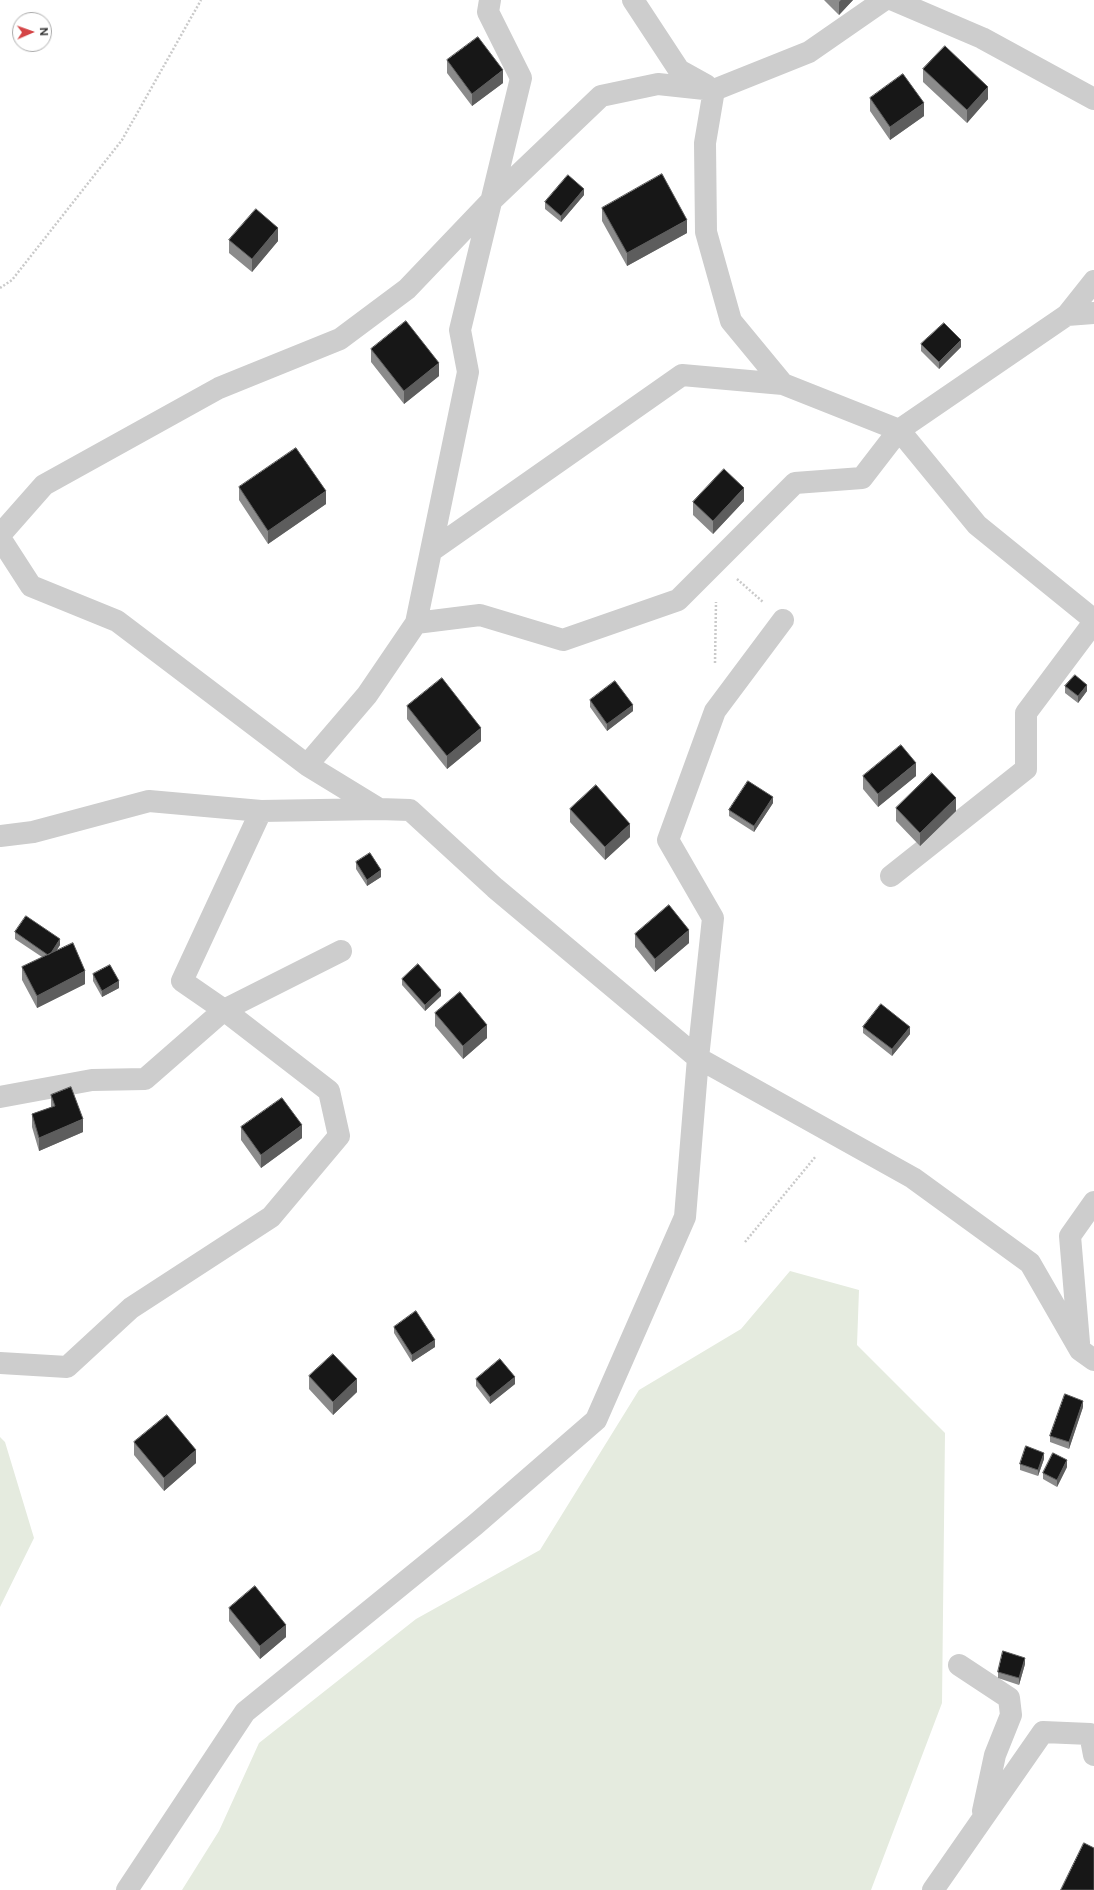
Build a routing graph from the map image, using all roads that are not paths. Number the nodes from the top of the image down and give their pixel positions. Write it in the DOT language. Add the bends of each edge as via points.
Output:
graph roads {
  1 [pos="490,0"];
  2 [pos="633,0"];
  3 [pos="884,0"];
  4 [pos="893,0"];
  5 [pos="714,90"];
  6 [pos="1094,99"];
  7 [pos="492,200"];
  8 [pos="1094,281"];
  9 [pos="1094,313"];
  10 [pos="1067,315"];
  11 [pos="783,384"];
  12 [pos="900,430"];
  13 [pos="0,536"];
  14 [pos="431,550"];
  15 [pos="783,620"];
  16 [pos="1094,621"];
  17 [pos="416,623"];
  18 [pos="307,765"];
  19 [pos="379,809"];
  20 [pos="262,811"];
  21 [pos="0,836"];
  22 [pos="891,876"];
  23 [pos="341,951"];
  24 [pos="224,1010"];
  25 [pos="698,1058"];
  26 [pos="0,1097"];
  27 [pos="1094,1202"];
  28 [pos="1087,1355"];
  29 [pos="0,1363"];
  30 [pos="959,1665"];
  31 [pos="1094,1755"];
  32 [pos="982,1820"];
  33 [pos="127,1890"];
  34 [pos="932,1890"];
  1 -- 7 [label="street" via="488,12 521,78"];
  2 -- 5 [label="street" via="679,70"];
  3 -- 5 [label="street" via="809,52"];
  4 -- 6 [label="street" via="982,38"];
  5 -- 7 [label="street" via="658,84 601,96"];
  5 -- 11 [label="street" via="705,143 706,232 731,321"];
  7 -- 13 [label="street" via="407,289 340,339 219,388 44,485"];
  7 -- 14 [label="street" via="460,330 468,372"];
  8 -- 10 [label="street"];
  9 -- 10 [label="street"];
  10 -- 12 [label="street"];
  11 -- 12 [label="street"];
  11 -- 14 [label="street" via="682,375"];
  12 -- 16 [label="street" via="977,525"];
  12 -- 17 [label="street" via="862,478 795,483 678,600 563,640 480,615"];
  13 -- 18 [label="street" via="32,586 117,621"];
  14 -- 17 [label="street"];
  15 -- 25 [label="street" via="715,711 668,840 713,918"];
  16 -- 22 [label="street" via="1026,713 1026,769"];
  17 -- 18 [label="street" via="367,695"];
  18 -- 19 [label="street"];
  19 -- 20 [label="street"];
  19 -- 25 [label="street" via="410,810 495,888"];
  20 -- 21 [label="street" via="149,801 33,832"];
  20 -- 24 [label="street" via="182,981"];
  23 -- 24 [label="street"];
  24 -- 26 [label="street" via="145,1079 92,1080"];
  24 -- 29 [label="street" via="329,1091 339,1136 272,1217 131,1308 67,1367"];
  25 -- 28 [label="street" via="913,1178 1030,1263"];
  25 -- 33 [label="street" via="685,1217 596,1420 475,1526 245,1712"];
  27 -- 28 [label="street" via="1070,1236"];
  30 -- 32 [label="street" via="1009,1698 1011,1715 995,1755"];
  31 -- 32 [label="street" via="1090,1734 1043,1732"];
  32 -- 34 [label="street"];
}
